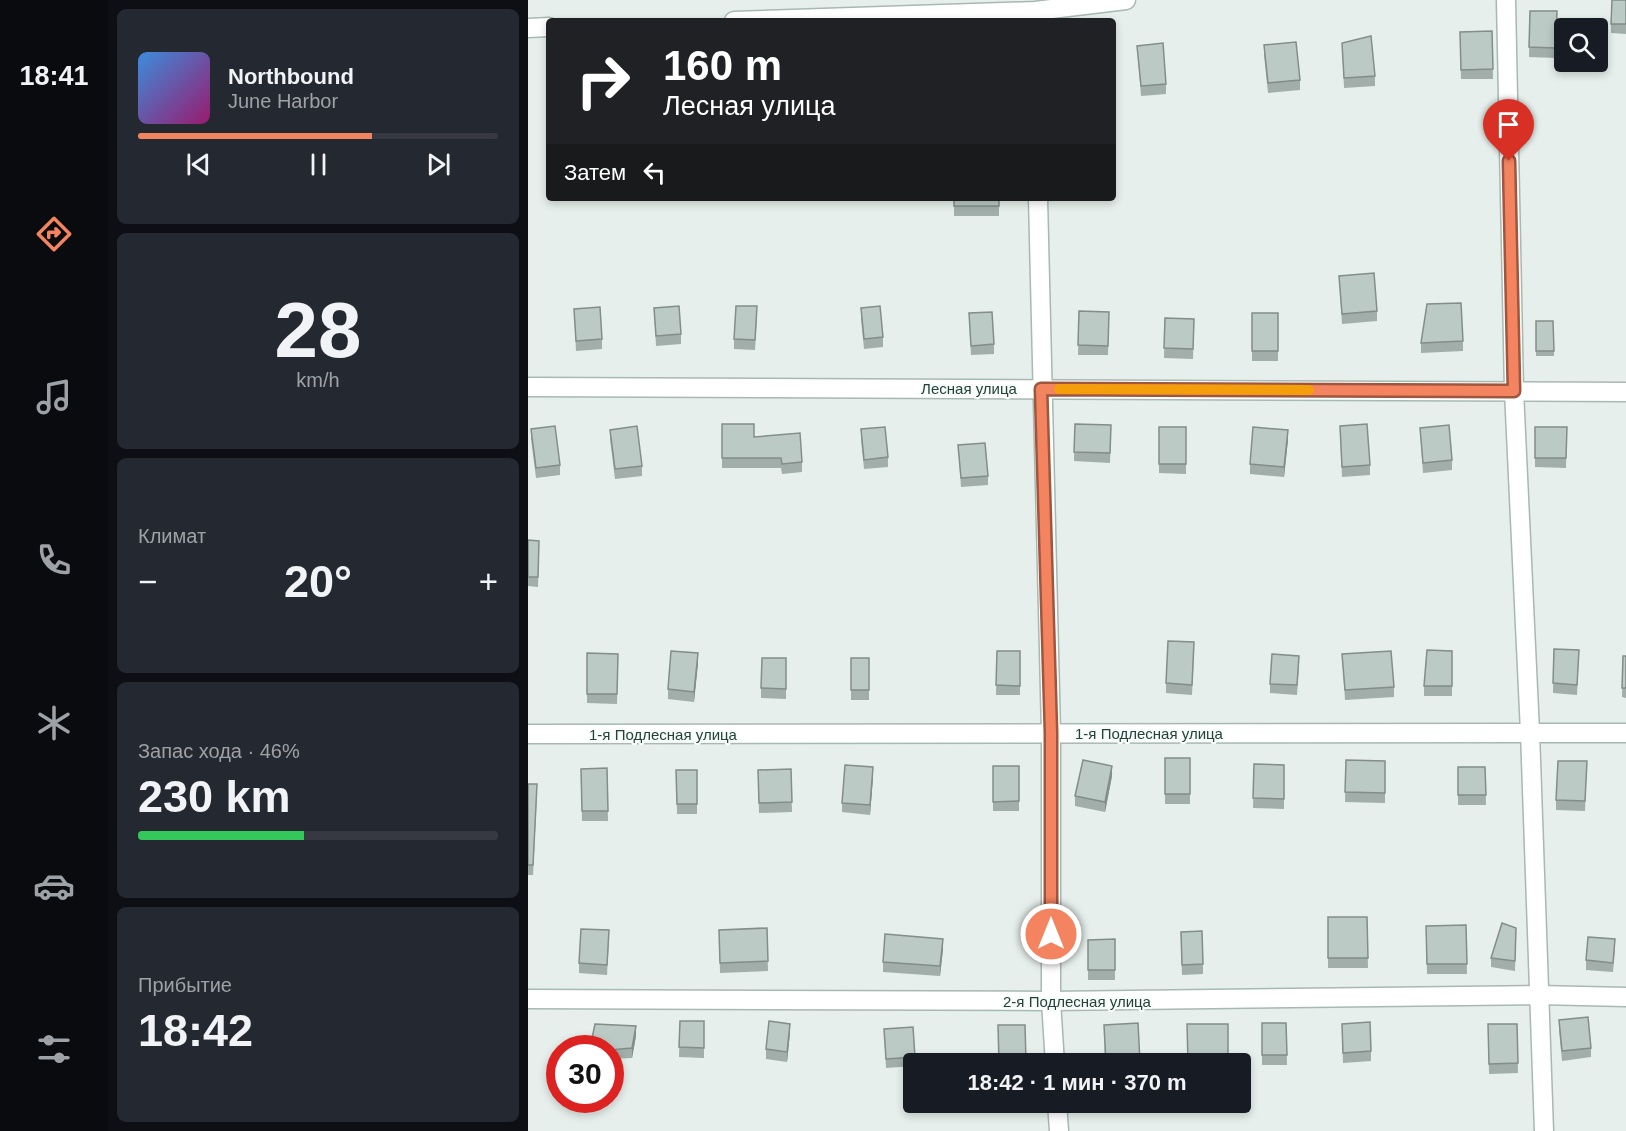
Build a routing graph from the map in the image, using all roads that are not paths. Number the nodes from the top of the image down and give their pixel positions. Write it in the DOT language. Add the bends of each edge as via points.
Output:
graph roads {
  1 [pos="1126,0"];
  2 [pos="1506,0"];
  3 [pos="1034,11"];
  4 [pos="824,18"];
  5 [pos="546,27"];
  6 [pos="528,28"];
  7 [pos="1038,201"];
  8 [pos="528,387"];
  9 [pos="1041,389"];
  10 [pos="1514,391"];
  11 [pos="1626,392"];
  12 [pos="1530,732"];
  13 [pos="1051,733"];
  14 [pos="1626,733"];
  15 [pos="528,734"];
  16 [pos="1538,995"];
  17 [pos="1626,997"];
  18 [pos="528,999"];
  19 [pos="1051,1001"];
  20 [pos="1054,1053"];
  21 [pos="1058,1113"];
  22 [pos="1059,1131"];
  23 [pos="1544,1131"];
  1 -- 3 [label="street"];
  2 -- 10 [label="street"];
  3 -- 4 [label="street"];
  5 -- 6 [label="street"];
  7 -- 9 [label="street"];
  8 -- 9 [label="street, Лесная улица"];
  9 -- 10 [label="street, Лесная улица"];
  9 -- 13 [label="street"];
  10 -- 11 [label="street, Лесная улица"];
  10 -- 12 [label="street"];
  12 -- 13 [label="street, 1-я Подлесная улица"];
  12 -- 14 [label="street, 1-я Подлесная улица"];
  12 -- 16 [label="street"];
  13 -- 15 [label="street, 1-я Подлесная улица"];
  13 -- 19 [label="street"];
  16 -- 17 [label="street, 2-я Подлесная улица"];
  16 -- 19 [label="street, 2-я Подлесная улица"];
  16 -- 23 [label="street"];
  18 -- 19 [label="street, 2-я Подлесная улица"];
  19 -- 20 [label="street"];
  21 -- 22 [label="street"];
}
